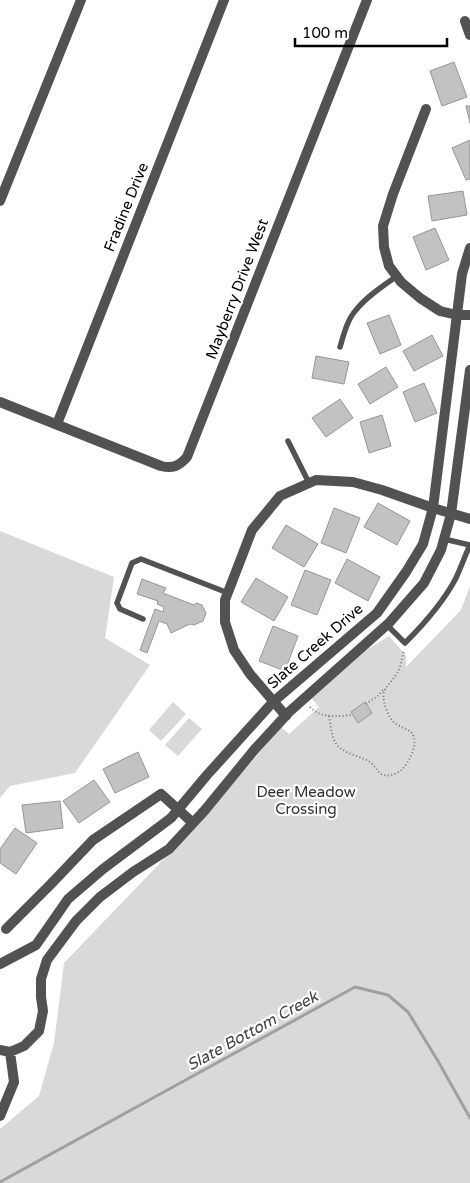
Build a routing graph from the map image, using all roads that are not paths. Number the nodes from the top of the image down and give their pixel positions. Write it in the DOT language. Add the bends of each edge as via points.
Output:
graph roads {
  1 [pos="81,0"];
  2 [pos="224,0"];
  3 [pos="367,0"];
  4 [pos="467,20"];
  5 [pos="470,35"];
  6 [pos="426,109"];
  7 [pos="0,201"];
  8 [pos="470,248"];
  9 [pos="397,276"];
  10 [pos="457,315"];
  11 [pos="470,315"];
  12 [pos="340,347"];
  13 [pos="470,370"];
  14 [pos="0,402"];
  15 [pos="57,424"];
  16 [pos="288,441"];
  17 [pos="309,483"];
  18 [pos="433,508"];
  19 [pos="452,514"];
  20 [pos="470,519"];
  21 [pos="444,539"];
  22 [pos="228,593"];
  23 [pos="143,619"];
  24 [pos="387,625"];
  25 [pos="273,702"];
  26 [pos="286,716"];
  27 [pos="178,809"];
  28 [pos="193,823"];
  29 [pos="6,929"];
  30 [pos="0,964"];
  31 [pos="5,1051"];
  32 [pos="0,1116"];
  1 -- 7 [label="street"];
  2 -- 15 [label="street, Fradine Drive"];
  3 -- 15 [label="street, Mayberry Drive West" via="187,457 182,463 168,468"];
  4 -- 5 [label="street"];
  6 -- 9 [label="street" via="383,226 389,266"];
  8 -- 10 [label="street, Slate Creek Drive" via="462,274"];
  9 -- 10 [label="street" via="420,298 440,311"];
  9 -- 12 [label="lane" via="356,309"];
  10 -- 11 [label="street"];
  10 -- 18 [label="street, Slate Creek Drive"];
  13 -- 19 [label="street, Slate Creek Drive"];
  14 -- 15 [label="street"];
  16 -- 17 [label="lane"];
  17 -- 18 [label="street" via="316,480 353,482"];
  17 -- 22 [label="street" via="280,496 252,530"];
  18 -- 19 [label="street"];
  18 -- 25 [label="street, Slate Creek Drive" via="423,544 377,612"];
  19 -- 20 [label="street"];
  19 -- 21 [label="street, Slate Creek Drive"];
  21 -- 24 [label="street, Slate Creek Drive" via="424,583"];
  21 -- 24 [label="lane" via="470,545 440,605 405,643"];
  22 -- 23 [label="lane" via="141,559 132,563 117,603 120,609"];
  22 -- 25 [label="street" via="225,622 234,650"];
  24 -- 26 [label="street, Slate Creek Drive"];
  25 -- 26 [label="street"];
  25 -- 27 [label="street, Slate Creek Drive"];
  26 -- 28 [label="street, Slate Creek Drive"];
  27 -- 28 [label="street"];
  27 -- 29 [label="street" via="160,794 93,840"];
  27 -- 30 [label="street, Slate Creek Drive" via="171,818 68,899 36,945"];
  28 -- 31 [label="street, Slate Creek Drive" via="169,849 100,897 76,920 48,960 41,979 43,1011 39,1031 24,1046"];
  31 -- 32 [label="street" via="14,1082"];
}
